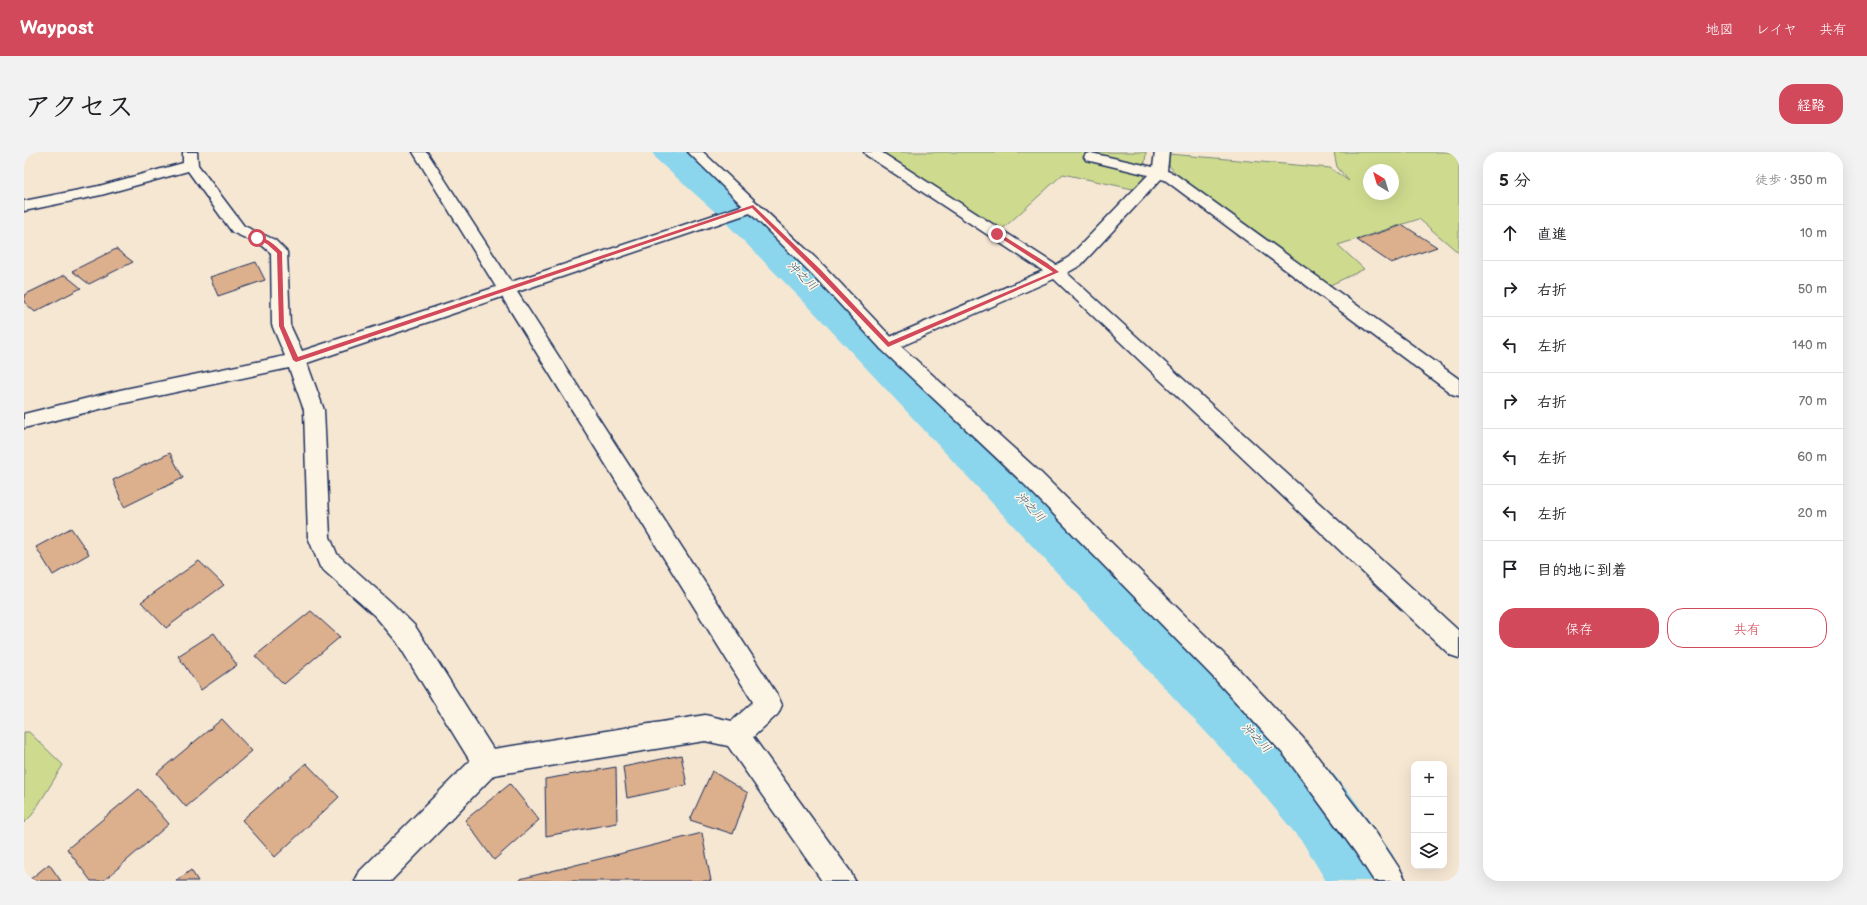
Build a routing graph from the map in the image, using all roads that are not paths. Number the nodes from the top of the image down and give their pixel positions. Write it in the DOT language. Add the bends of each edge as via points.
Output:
graph roads {
  1 [pos="420,152"];
  2 [pos="695,152"];
  3 [pos="871,152"];
  4 [pos="1162,152"];
  5 [pos="1091,157"];
  6 [pos="191,159"];
  7 [pos="1158,173"];
  8 [pos="24,206"];
  9 [pos="753,207"];
  10 [pos="1056,272"];
  11 [pos="507,289"];
  12 [pos="888,345"];
  13 [pos="296,360"];
  14 [pos="1459,389"];
  15 [pos="24,421"];
  16 [pos="1459,647"];
  17 [pos="736,735"];
  18 [pos="487,763"];
  19 [pos="370,881"];
  20 [pos="840,881"];
  21 [pos="1391,881"];
  1 -- 11 [label="street"];
  2 -- 9 [label="street"];
  3 -- 10 [label="street"];
  4 -- 7 [label="street"];
  5 -- 7 [label="street"];
  6 -- 8 [label="street" via="101,190"];
  6 -- 13 [label="street" via="238,229 269,243 279,252 281,326"];
  7 -- 10 [label="street" via="1075,261"];
  7 -- 14 [label="street" via="1170,177"];
  9 -- 11 [label="street"];
  9 -- 12 [label="street" via="818,270"];
  10 -- 12 [label="street"];
  10 -- 16 [label="street"];
  11 -- 13 [label="street"];
  11 -- 17 [label="street" via="769,705"];
  12 -- 21 [label="street" via="1033,479 1221,668 1294,747 1366,843"];
  13 -- 15 [label="street" via="120,397"];
  13 -- 18 [label="street" via="314,410 319,538 328,560 384,610 406,634"];
  17 -- 18 [label="street" via="704,728"];
  17 -- 20 [label="street"];
  18 -- 19 [label="street"];
}
